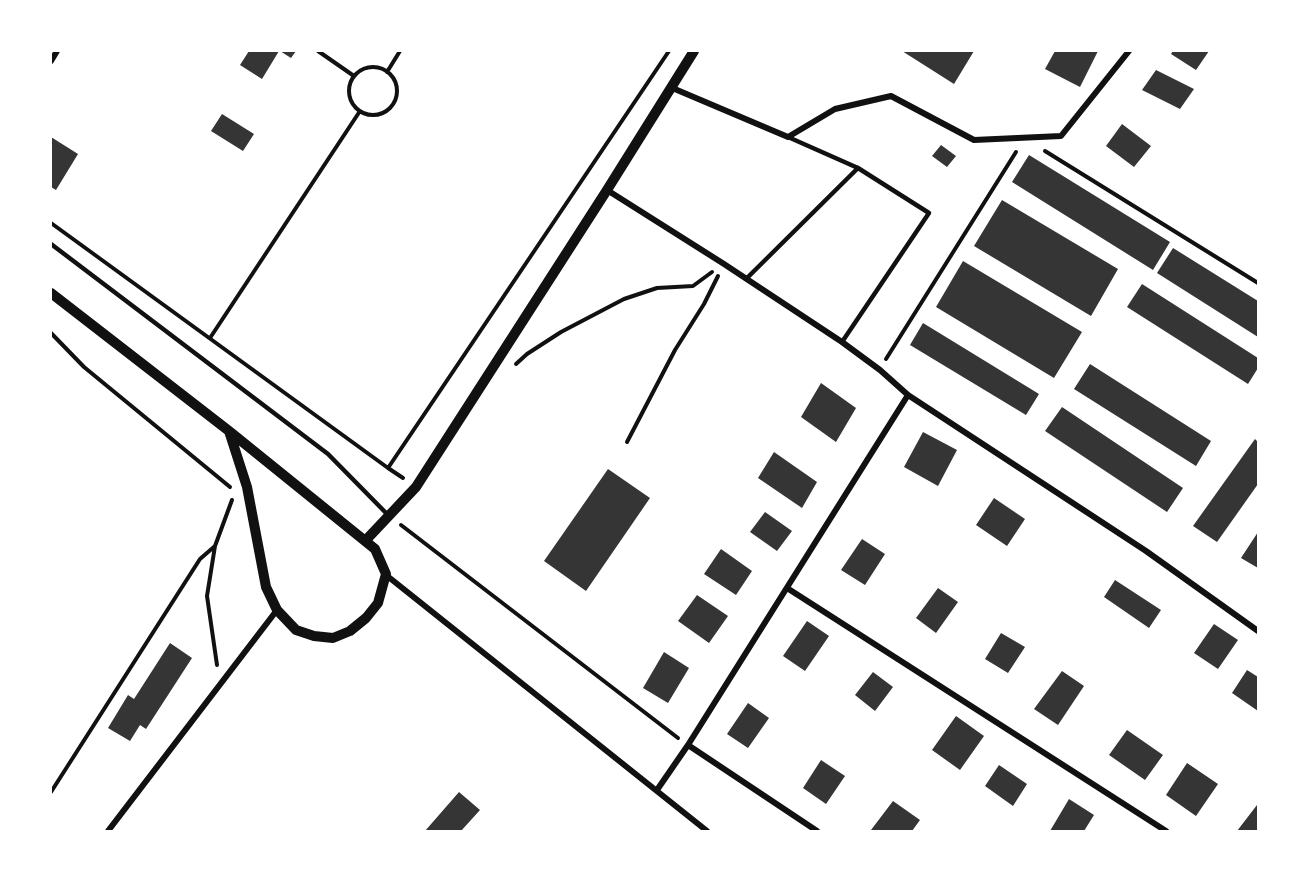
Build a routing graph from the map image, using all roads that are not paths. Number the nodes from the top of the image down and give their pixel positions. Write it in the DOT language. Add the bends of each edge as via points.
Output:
graph roads {
  1 [pos="57,51"];
  2 [pos="694,51"];
  3 [pos="1130,51"];
  4 [pos="51,61"];
  5 [pos="670,87"];
  6 [pos="788,137"];
  7 [pos="858,168"];
  8 [pos="607,190"];
  9 [pos="51,244"];
  10 [pos="746,279"];
  11 [pos="51,293"];
  12 [pos="842,342"];
  13 [pos="908,395"];
  14 [pos="229,431"];
  15 [pos="388,515"];
  16 [pos="366,540"];
  17 [pos="386,574"];
  18 [pos="787,588"];
  19 [pos="277,610"];
  20 [pos="1258,631"];
  21 [pos="688,745"];
  22 [pos="657,790"];
  23 [pos="108,831"];
  24 [pos="707,831"];
  25 [pos="817,831"];
  26 [pos="1166,831"];
  1 -- 4 [label="street"];
  2 -- 5 [label="street"];
  3 -- 6 [label="street" via="1061,136 974,140 891,96 835,109"];
  5 -- 6 [label="street"];
  5 -- 8 [label="street"];
  6 -- 7 [label="lane"];
  7 -- 10 [label="lane"];
  7 -- 12 [label="lane" via="929,213"];
  8 -- 10 [label="street"];
  8 -- 15 [label="street" via="416,487"];
  9 -- 15 [label="lane" via="328,454"];
  10 -- 12 [label="street"];
  11 -- 14 [label="street"];
  12 -- 13 [label="street"];
  13 -- 18 [label="street"];
  13 -- 20 [label="street" via="1146,551"];
  14 -- 16 [label="street"];
  14 -- 19 [label="street" via="247,487 266,587"];
  15 -- 16 [label="street"];
  16 -- 17 [label="street" via="375,549"];
  17 -- 19 [label="street" via="378,603 366,618 333,638 296,630"];
  17 -- 22 [label="street"];
  18 -- 21 [label="street"];
  18 -- 26 [label="street"];
  19 -- 23 [label="street"];
  21 -- 22 [label="street"];
  21 -- 25 [label="street"];
  22 -- 24 [label="street"];
}
